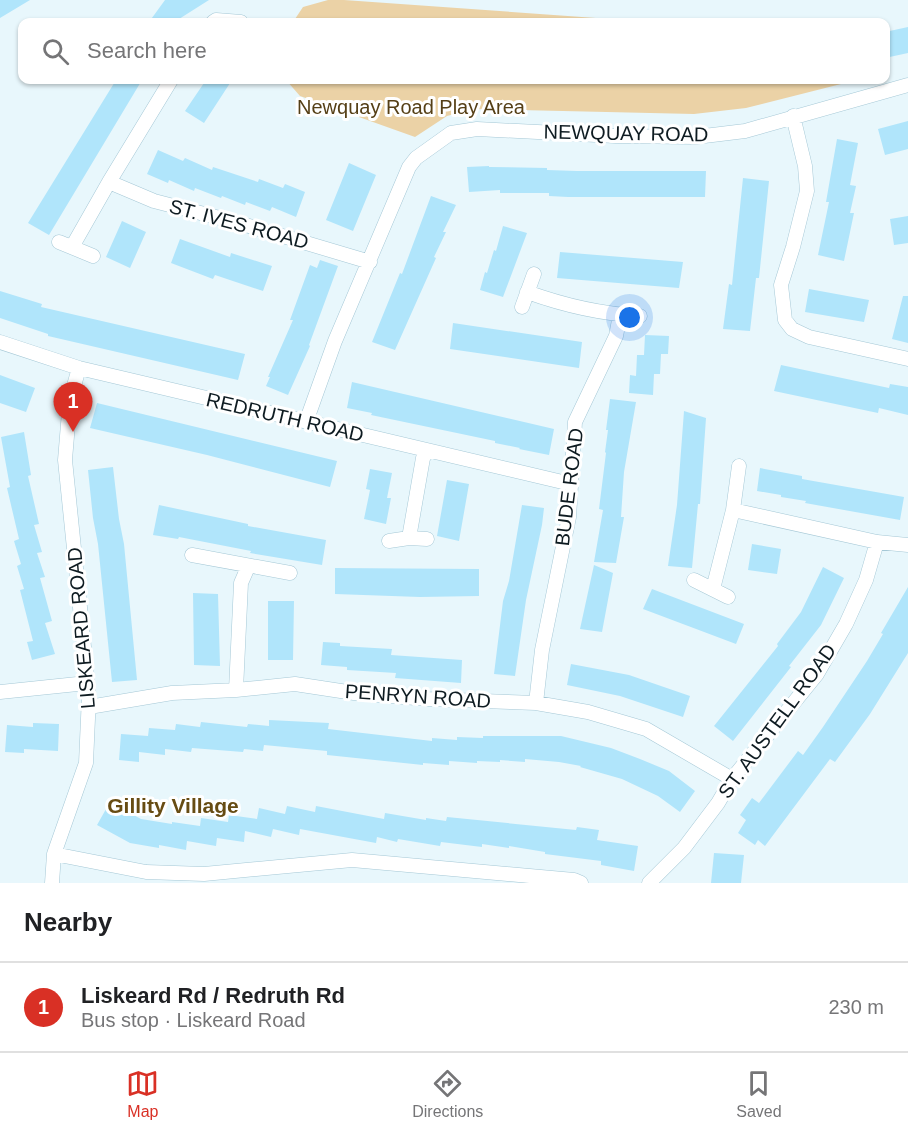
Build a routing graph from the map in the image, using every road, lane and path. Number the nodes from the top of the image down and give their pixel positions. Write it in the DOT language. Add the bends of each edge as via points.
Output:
graph roads {
  1 [pos="169,84"];
  2 [pos="908,85"];
  3 [pos="793,116"];
  4 [pos="109,182"];
  5 [pos="59,242"];
  6 [pos="72,247"];
  7 [pos="93,256"];
  8 [pos="370,262"];
  9 [pos="534,274"];
  10 [pos="527,292"];
  11 [pos="522,307"];
  12 [pos="621,315"];
  13 [pos="640,316"];
  14 [pos="0,342"];
  15 [pos="908,359"];
  16 [pos="79,368"];
  17 [pos="306,422"];
  18 [pos="428,451"];
  19 [pos="739,466"];
  20 [pos="571,484"];
  21 [pos="733,510"];
  22 [pos="409,538"];
  23 [pos="427,539"];
  24 [pos="389,541"];
  25 [pos="877,542"];
  26 [pos="908,545"];
  27 [pos="192,555"];
  28 [pos="248,567"];
  29 [pos="290,573"];
  30 [pos="694,580"];
  31 [pos="713,589"];
  32 [pos="728,597"];
  33 [pos="87,683"];
  34 [pos="236,690"];
  35 [pos="0,692"];
  36 [pos="536,703"];
  37 [pos="89,707"];
  38 [pos="732,779"];
  39 [pos="54,854"];
  40 [pos="245,877"];
  41 [pos="52,883"];
  42 [pos="581,883"];
  43 [pos="649,883"];
  1 -- 4 [label="street"];
  2 -- 3 [label="street, NEWQUAY ROAD"];
  3 -- 8 [label="street, NEWQUAY ROAD" via="745,131 696,137 477,129 451,133 409,167"];
  3 -- 15 [label="street" via="807,191 781,285 785,320 809,338"];
  4 -- 6 [label="street"];
  4 -- 8 [label="street, ST. IVES ROAD" via="154,201"];
  5 -- 6 [label="street"];
  6 -- 7 [label="street"];
  8 -- 17 [label="street, NEWQUAY ROAD" via="335,340"];
  9 -- 10 [label="street"];
  10 -- 11 [label="street"];
  10 -- 12 [label="street" via="555,302"];
  12 -- 13 [label="street"];
  12 -- 20 [label="street, BUDE ROAD" via="575,422"];
  14 -- 16 [label="street, REDRUTH ROAD"];
  16 -- 17 [label="street, REDRUTH ROAD"];
  16 -- 33 [label="street, LISKEARD ROAD" via="70,400 65,460"];
  17 -- 18 [label="street, REDRUTH ROAD"];
  18 -- 20 [label="street, REDRUTH ROAD"];
  18 -- 22 [label="street" via="423,458"];
  19 -- 21 [label="street"];
  20 -- 36 [label="street, BUDE ROAD" via="569,517 542,650"];
  21 -- 25 [label="street"];
  21 -- 31 [label="street"];
  22 -- 23 [label="street"];
  22 -- 24 [label="street"];
  25 -- 26 [label="street"];
  25 -- 38 [label="street, ST. AUSTELL ROAD" via="866,580 846,624 817,674"];
  27 -- 28 [label="street"];
  28 -- 29 [label="street"];
  28 -- 34 [label="street" via="241,583"];
  30 -- 31 [label="street"];
  31 -- 32 [label="street"];
  33 -- 35 [label="street"];
  33 -- 37 [label="street, LISKEARD ROAD"];
  34 -- 36 [label="street, PENRYN ROAD" via="295,684 417,698"];
  34 -- 37 [label="street, PENRYN ROAD" via="172,693"];
  36 -- 38 [label="street, PENRYN ROAD" via="588,712 646,729"];
  37 -- 39 [label="street, LISKEARD ROAD" via="86,763"];
  38 -- 43 [label="street, ST. AUSTELL ROAD" via="684,848"];
  39 -- 40 [label="street" via="146,873"];
  39 -- 41 [label="street, LISKEARD ROAD"];
  40 -- 42 [label="street" via="352,860"];
}
